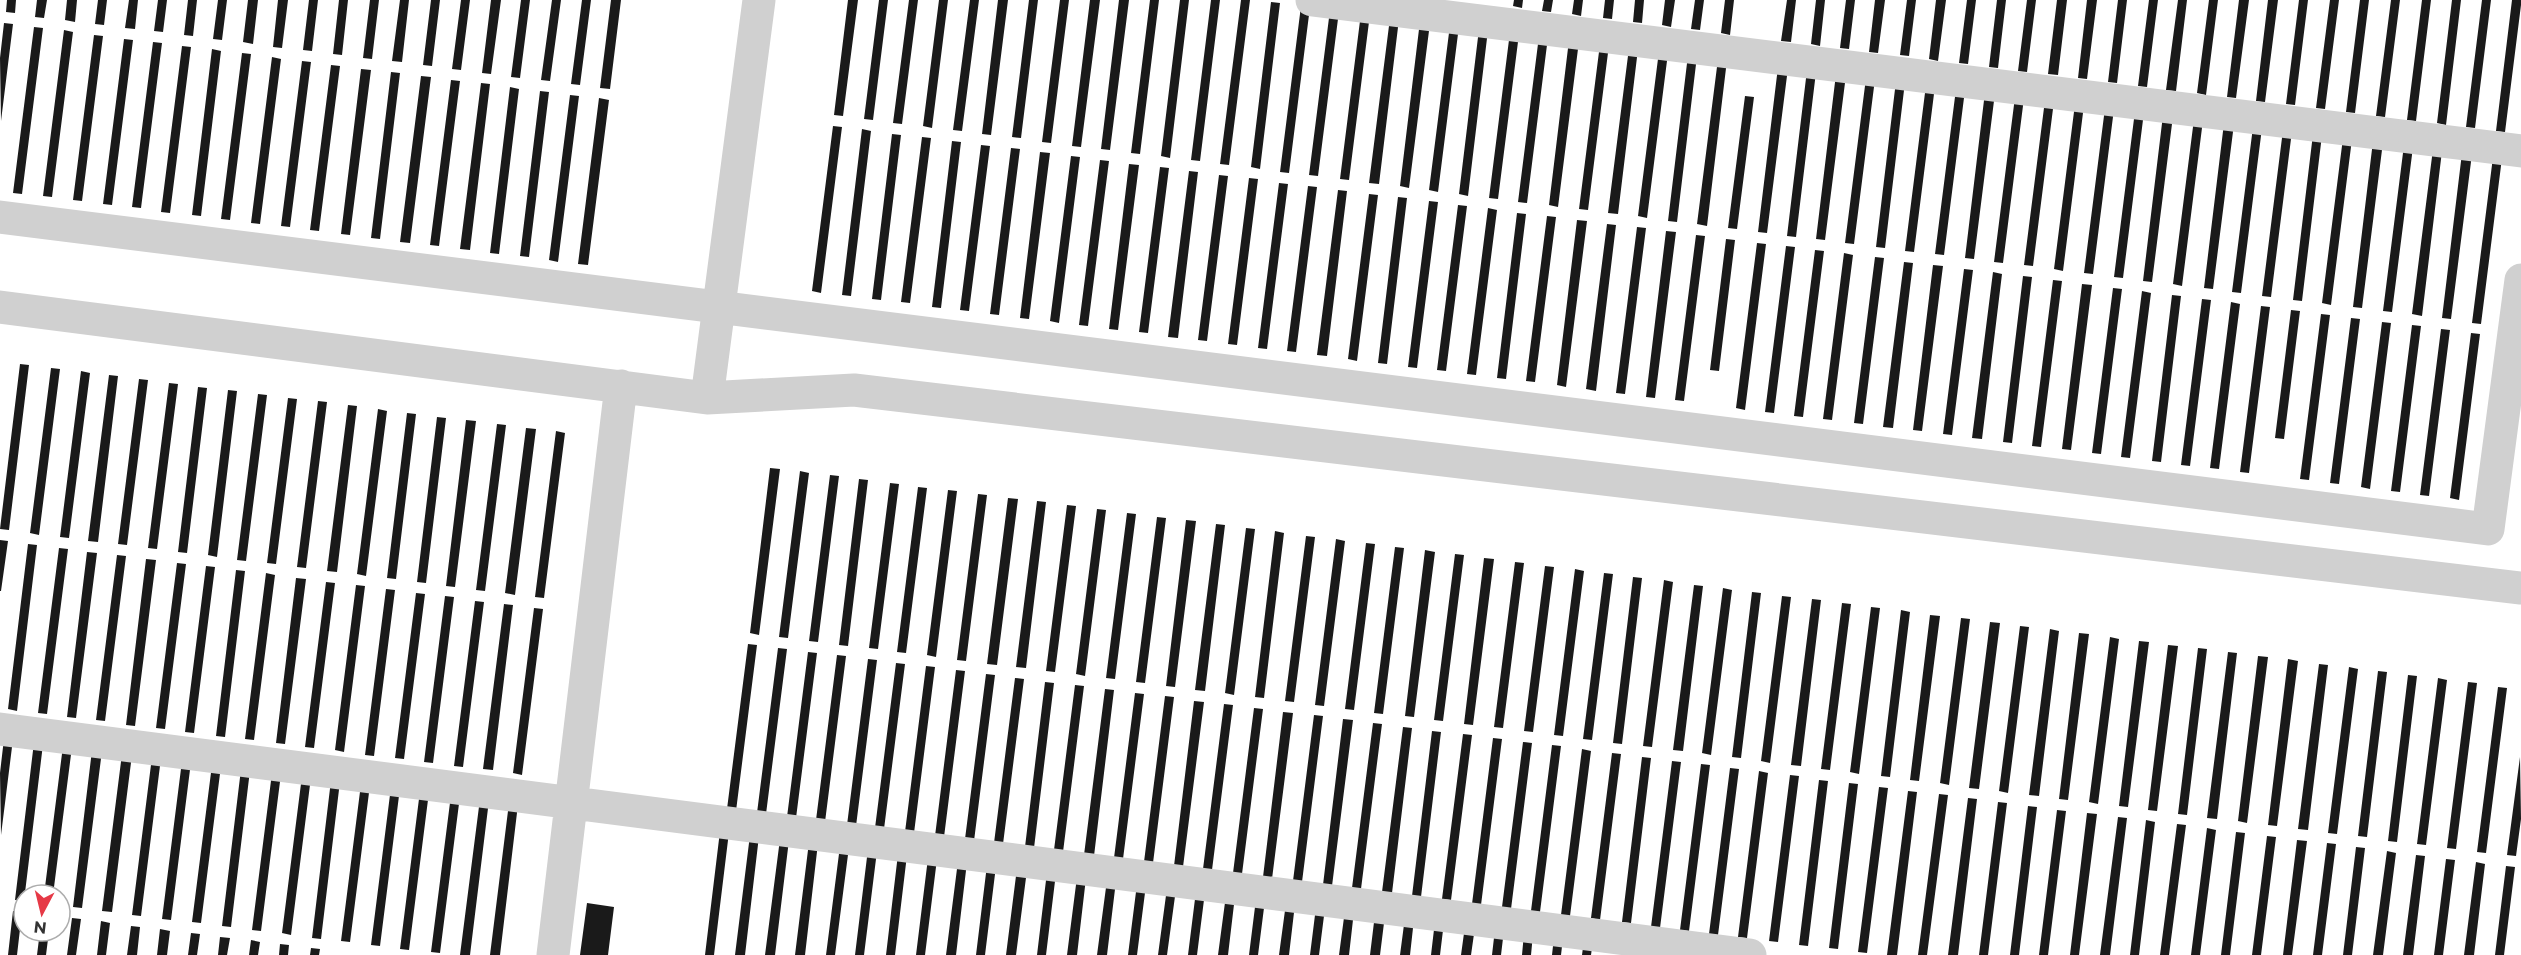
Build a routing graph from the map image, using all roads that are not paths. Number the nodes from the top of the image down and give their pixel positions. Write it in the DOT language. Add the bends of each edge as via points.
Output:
graph roads {
  1 [pos="759,0"];
  2 [pos="1312,0"];
  3 [pos="2521,151"];
  4 [pos="0,217"];
  5 [pos="2521,280"];
  6 [pos="0,307"];
  7 [pos="718,307"];
  8 [pos="621,387"];
  9 [pos="707,398"];
  10 [pos="2521,588"];
  11 [pos="0,729"];
  12 [pos="571,803"];
  13 [pos="553,955"];
  14 [pos="1750,955"];
  1 -- 7 [label="lane"];
  2 -- 3 [label="lane"];
  4 -- 7 [label="lane"];
  5 -- 7 [label="lane" via="2488,529"];
  6 -- 8 [label="lane"];
  7 -- 9 [label="lane"];
  8 -- 9 [label="lane"];
  8 -- 12 [label="lane"];
  9 -- 10 [label="lane" via="854,390"];
  11 -- 12 [label="lane"];
  12 -- 13 [label="lane"];
  12 -- 14 [label="lane"];
}
